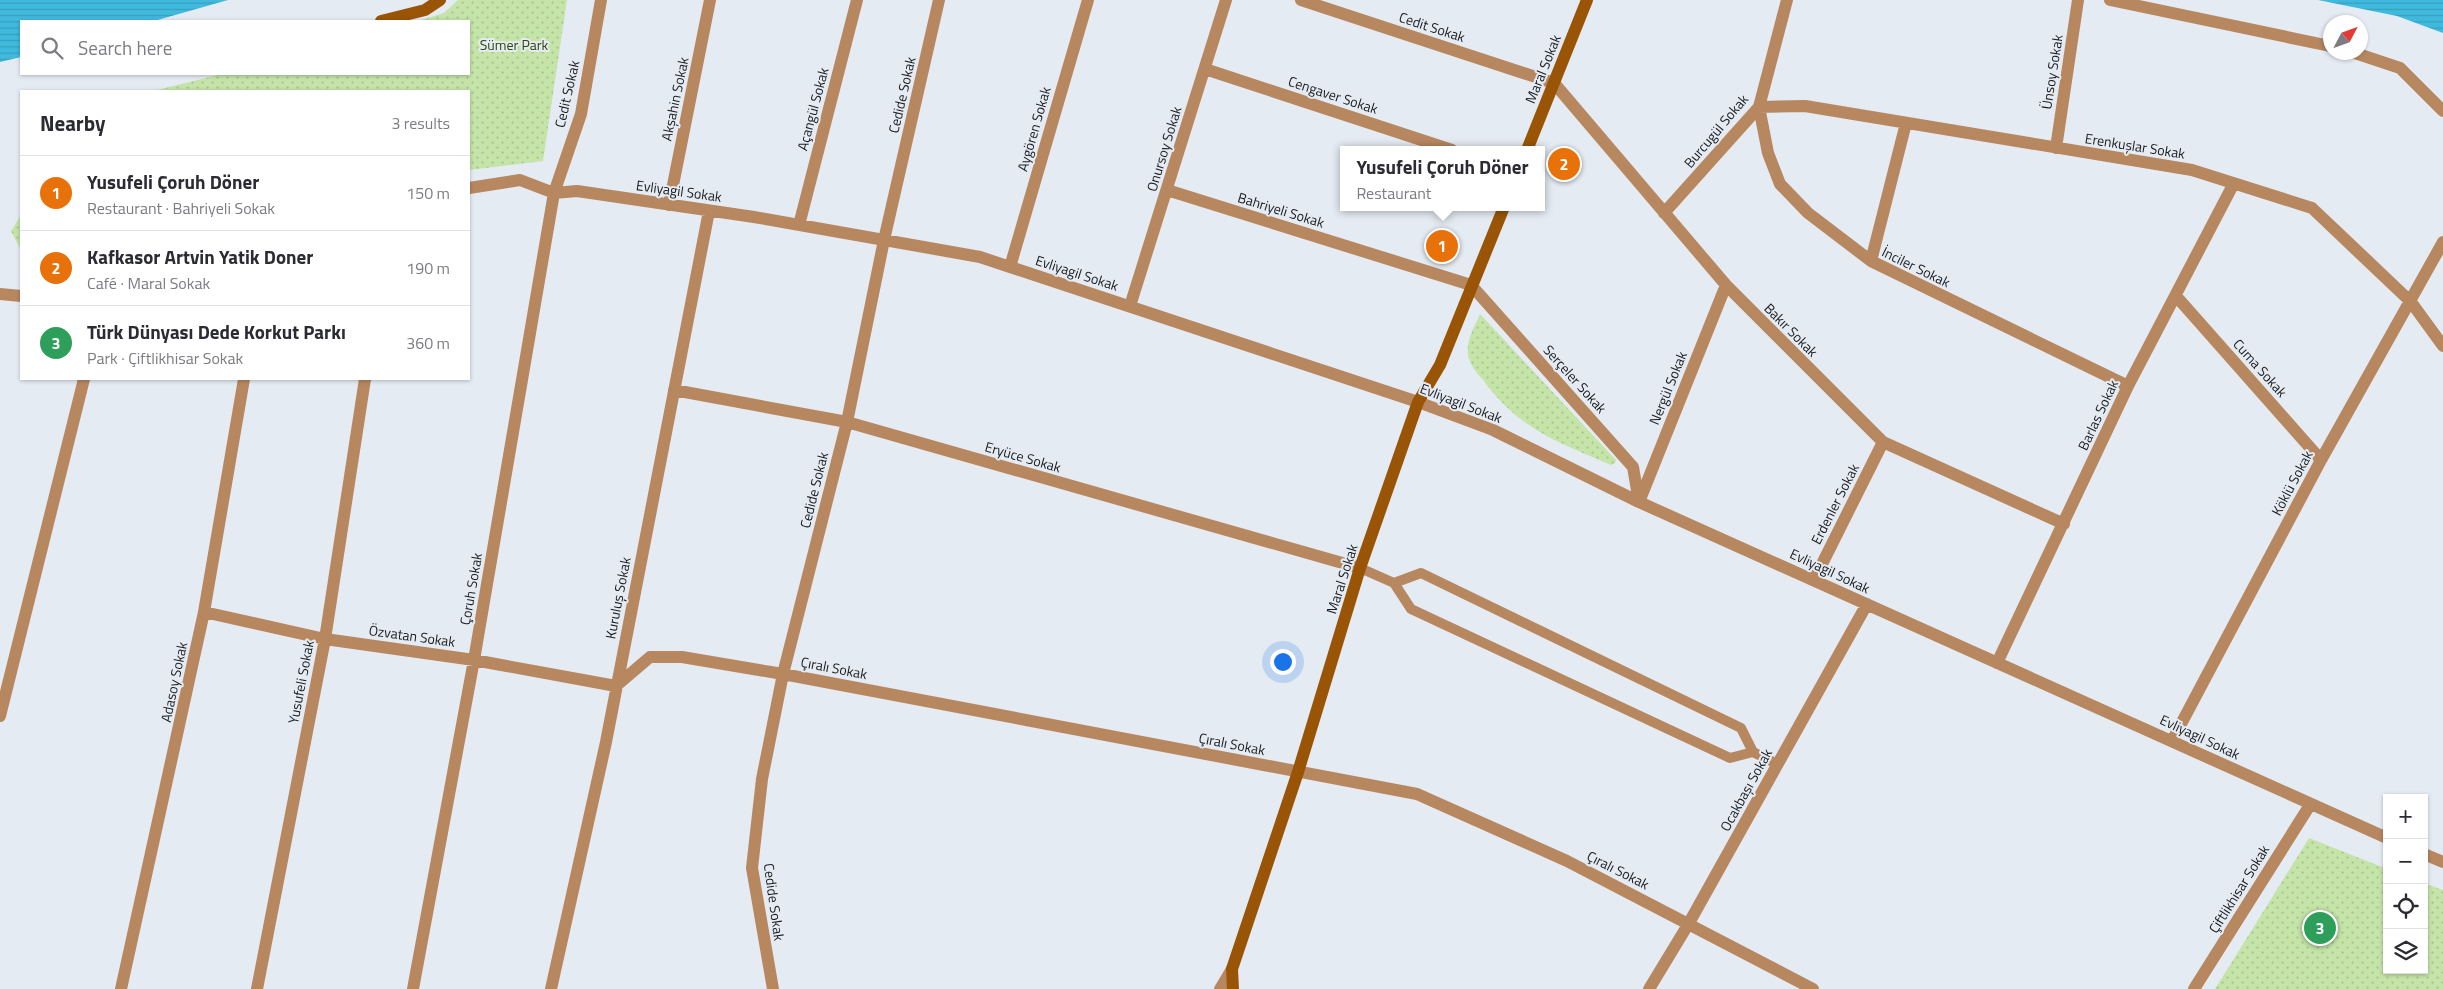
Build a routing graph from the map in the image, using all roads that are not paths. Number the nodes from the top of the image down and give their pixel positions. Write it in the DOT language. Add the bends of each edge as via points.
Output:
graph roads {
  1 [pos="440,0"];
  2 [pos="601,0"];
  3 [pos="710,0"];
  4 [pos="857,0"];
  5 [pos="939,0"];
  6 [pos="1088,0"];
  7 [pos="1226,0"];
  8 [pos="1301,0"];
  9 [pos="1587,0"];
  10 [pos="1787,0"];
  11 [pos="2078,0"];
  12 [pos="2110,0"];
  13 [pos="385,20"];
  14 [pos="2323,45"];
  15 [pos="2368,57"];
  16 [pos="1205,68"];
  17 [pos="1554,83"];
  18 [pos="1759,108"];
  19 [pos="2443,112"];
  20 [pos="1906,123"];
  21 [pos="1440,146"];
  22 [pos="1529,146"];
  23 [pos="2056,148"];
  24 [pos="2234,183"];
  25 [pos="470,188"];
  26 [pos="1167,190"];
  27 [pos="554,193"];
  28 [pos="669,205"];
  29 [pos="709,210"];
  30 [pos="1502,211"];
  31 [pos="1664,213"];
  32 [pos="798,225"];
  33 [pos="884,240"];
  34 [pos="2443,242"];
  35 [pos="1871,261"];
  36 [pos="1010,266"];
  37 [pos="1472,285"];
  38 [pos="1726,285"];
  39 [pos="0,294"];
  40 [pos="20,296"];
  41 [pos="2176,296"];
  42 [pos="2411,302"];
  43 [pos="1130,306"];
  44 [pos="2443,346"];
  45 [pos="84,380"];
  46 [pos="244,380"];
  47 [pos="365,380"];
  48 [pos="2128,386"];
  49 [pos="674,390"];
  50 [pos="1418,402"];
  51 [pos="846,422"];
  52 [pos="1883,442"];
  53 [pos="2321,460"];
  54 [pos="1638,502"];
  55 [pos="2064,524"];
  56 [pos="1360,568"];
  57 [pos="1814,580"];
  58 [pos="1394,583"];
  59 [pos="1867,604"];
  60 [pos="204,612"];
  61 [pos="326,639"];
  62 [pos="474,660"];
  63 [pos="1997,664"];
  64 [pos="783,674"];
  65 [pos="616,686"];
  66 [pos="0,716"];
  67 [pos="2172,741"];
  68 [pos="1752,752"];
  69 [pos="1777,764"];
  70 [pos="1298,772"];
  71 [pos="2310,805"];
  72 [pos="2383,836"];
  73 [pos="2428,856"];
  74 [pos="2443,862"];
  75 [pos="1688,923"];
  76 [pos="1232,969"];
  77 [pos="121,989"];
  78 [pos="257,989"];
  79 [pos="413,989"];
  80 [pos="551,989"];
  81 [pos="773,989"];
  82 [pos="1220,989"];
  83 [pos="1233,989"];
  84 [pos="1649,989"];
  85 [pos="1813,989"];
  86 [pos="2194,989"];
  1 -- 13 [label="street" via="425,10"];
  2 -- 27 [label="street, Cedit Sokak" via="581,114"];
  3 -- 28 [label="street, Akşahin Sokak"];
  4 -- 32 [label="street, Açangül Sokak"];
  5 -- 33 [label="street, Cedide Sokak"];
  6 -- 36 [label="street, Aygören Sokak"];
  7 -- 16 [label="street, Onursoy Sokak"];
  8 -- 17 [label="street, Cedit Sokak"];
  9 -- 17 [label="street, Maral Sokak"];
  10 -- 18 [label="street, Burcugül Sokak"];
  11 -- 23 [label="street, Ünsoy Sokak"];
  12 -- 14 [label="street"];
  15 -- 19 [label="street" via="2400,68"];
  16 -- 21 [label="street, Cengaver Sokak"];
  16 -- 26 [label="street, Onursoy Sokak"];
  17 -- 22 [label="street, Maral Sokak"];
  17 -- 31 [label="street, Bakır Sokak"];
  18 -- 20 [label="street, Erenkuşlar Sokak" via="1805,106"];
  18 -- 31 [label="street, Burcugül Sokak"];
  18 -- 35 [label="street, İnciler Sokak" via="1768,153 1780,184 1808,213"];
  20 -- 23 [label="street, Erenkuşlar Sokak"];
  20 -- 35 [label="street"];
  23 -- 24 [label="street, Erenkuşlar Sokak" via="2192,170"];
  24 -- 41 [label="street, Barlas Sokak"];
  24 -- 42 [label="street, Erenkuşlar Sokak" via="2312,208"];
  25 -- 27 [label="street, Evliyagil Sokak" via="520,180"];
  26 -- 37 [label="street, Bahriyeli Sokak"];
  26 -- 43 [label="street, Onursoy Sokak"];
  27 -- 28 [label="street, Evliyagil Sokak" via="577,192"];
  27 -- 62 [label="street, Çoruh Sokak"];
  28 -- 29 [label="street, Evliyagil Sokak"];
  29 -- 32 [label="street, Evliyagil Sokak"];
  29 -- 49 [label="street, Kuruluş Sokak"];
  30 -- 37 [label="street, Maral Sokak"];
  31 -- 38 [label="street, Bakır Sokak"];
  32 -- 33 [label="street, Evliyagil Sokak"];
  33 -- 36 [label="street, Evliyagil Sokak" via="980,257"];
  33 -- 51 [label="street, Cedide Sokak"];
  34 -- 42 [label="street, Köklü Sokak"];
  35 -- 48 [label="street, İnciler Sokak"];
  36 -- 43 [label="street, Evliyagil Sokak"];
  37 -- 50 [label="street, Maral Sokak" via="1440,365"];
  37 -- 54 [label="street, Serçeler Sokak" via="1633,467"];
  38 -- 52 [label="street, Bakır Sokak"];
  38 -- 54 [label="street, Nergül Sokak"];
  39 -- 40 [label="street"];
  41 -- 48 [label="street, Barlas Sokak"];
  41 -- 53 [label="street, Cuma Sokak"];
  42 -- 44 [label="street, Erenkuşlar Sokak"];
  42 -- 53 [label="street, Köklü Sokak"];
  43 -- 50 [label="street, Evliyagil Sokak"];
  45 -- 66 [label="street"];
  46 -- 60 [label="street, Adasoy Sokak"];
  47 -- 61 [label="street, Yusufeli Sokak"];
  48 -- 55 [label="street, Barlas Sokak"];
  49 -- 51 [label="street, Eryüce Sokak"];
  49 -- 65 [label="street, Kuruluş Sokak"];
  50 -- 54 [label="street, Evliyagil Sokak" via="1494,430"];
  50 -- 56 [label="street, Maral Sokak"];
  51 -- 56 [label="street, Eryüce Sokak"];
  51 -- 64 [label="street, Cedide Sokak"];
  52 -- 55 [label="street, Bakır Sokak"];
  52 -- 57 [label="street, Erdenler Sokak"];
  53 -- 67 [label="street, Köklü Sokak"];
  54 -- 57 [label="street, Evliyagil Sokak"];
  55 -- 63 [label="street, Barlas Sokak"];
  56 -- 58 [label="lane"];
  56 -- 70 [label="street, Maral Sokak"];
  57 -- 59 [label="street, Evliyagil Sokak"];
  58 -- 68 [label="lane" via="1411,608 1420,613 1730,758"];
  58 -- 68 [label="lane" via="1421,573 1741,728"];
  59 -- 63 [label="street, Evliyagil Sokak"];
  59 -- 69 [label="street, Ocakbaşı Sokak"];
  60 -- 61 [label="street, Özvatan Sokak"];
  60 -- 77 [label="street, Adasoy Sokak"];
  61 -- 62 [label="street, Özvatan Sokak"];
  61 -- 78 [label="street, Yusufeli Sokak"];
  62 -- 65 [label="street, Özvatan Sokak"];
  62 -- 79 [label="street, Çoruh Sokak"];
  63 -- 67 [label="street, Evliyagil Sokak"];
  64 -- 65 [label="street, Çıralı Sokak" via="682,657 650,657"];
  64 -- 70 [label="street, Çıralı Sokak"];
  64 -- 81 [label="street, Cedide Sokak" via="762,779 752,868"];
  65 -- 80 [label="street, Kuruluş Sokak"];
  67 -- 71 [label="street, Evliyagil Sokak"];
  68 -- 69 [label="lane"];
  69 -- 75 [label="street, Ocakbaşı Sokak"];
  70 -- 75 [label="street, Çıralı Sokak" via="1417,794 1567,861"];
  70 -- 76 [label="street, Maral Sokak"];
  71 -- 72 [label="street, Evliyagil Sokak"];
  71 -- 86 [label="street, Çiftlikhisar Sokak"];
  73 -- 74 [label="street"];
  75 -- 84 [label="street, Ocakbaşı Sokak"];
  75 -- 85 [label="street, Çıralı Sokak"];
  76 -- 82 [label="street"];
  76 -- 83 [label="street"];
}
